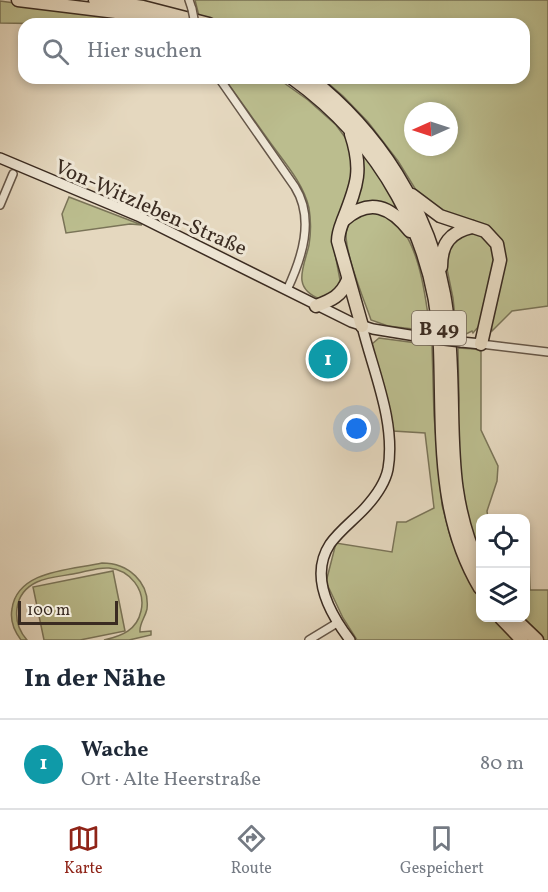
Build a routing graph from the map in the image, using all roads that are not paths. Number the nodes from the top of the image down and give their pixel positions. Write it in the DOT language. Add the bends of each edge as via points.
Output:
graph roads {
  1 [pos="18,0"];
  2 [pos="95,0"];
  3 [pos="189,0"];
  4 [pos="146,18"];
  5 [pos="186,18"];
  6 [pos="194,18"];
  7 [pos="223,84"];
  8 [pos="300,84"];
  9 [pos="316,84"];
  10 [pos="349,128"];
  11 [pos="0,158"];
  12 [pos="13,174"];
  13 [pos="407,190"];
  14 [pos="0,205"];
  15 [pos="344,221"];
  16 [pos="472,227"];
  17 [pos="418,241"];
  18 [pos="348,280"];
  19 [pos="441,280"];
  20 [pos="287,290"];
  21 [pos="316,306"];
  22 [pos="362,326"];
  23 [pos="455,341"];
  24 [pos="481,344"];
  25 [pos="548,352"];
  26 [pos="476,557"];
  27 [pos="476,579"];
  28 [pos="505,622"];
  29 [pos="518,622"];
  30 [pos="337,623"];
  31 [pos="309,640"];
  32 [pos="350,640"];
  33 [pos="522,640"];
  34 [pos="537,640"];
  1 -- 4 [label="highway"];
  2 -- 5 [label="highway"];
  3 -- 6 [label="street, bridge"];
  7 -- 20 [label="street" via="302,201 304,243"];
  8 -- 10 [label="highway, B 49"];
  9 -- 13 [label="highway, B 49" via="366,131"];
  10 -- 15 [label="highway" via="359,174"];
  10 -- 17 [label="highway, B 49" via="392,185"];
  11 -- 20 [label="street, Von-Witzleben-Straße" via="138,216"];
  12 -- 14 [label="street"];
  13 -- 16 [label="highway" via="440,216"];
  13 -- 19 [label="highway, B 49"];
  15 -- 17 [label="highway" via="360,209 381,208 400,220"];
  15 -- 18 [label="highway" via="338,246"];
  16 -- 19 [label="highway" via="456,233 444,245"];
  16 -- 24 [label="highway" via="492,237 500,256"];
  17 -- 27 [label="highway, B 49" via="438,321 446,492 458,540"];
  18 -- 21 [label="highway" via="337,297"];
  18 -- 22 [label="highway"];
  19 -- 23 [label="highway, B 49"];
  20 -- 21 [label="street, Von-Witzleben-Straße"];
  21 -- 22 [label="street, Von-Witzleben-Straße"];
  22 -- 23 [label="street, Von-Witzleben-Straße, bridge"];
  22 -- 30 [label="street" via="385,412 389,460 380,489 332,541 326,553 322,584"];
  23 -- 24 [label="street, Von-Witzleben-Straße"];
  23 -- 26 [label="highway, B 49" via="454,480 463,523"];
  24 -- 25 [label="street"];
  28 -- 33 [label="highway"];
  29 -- 34 [label="highway"];
  30 -- 31 [label="street"];
  30 -- 32 [label="street"];
}
